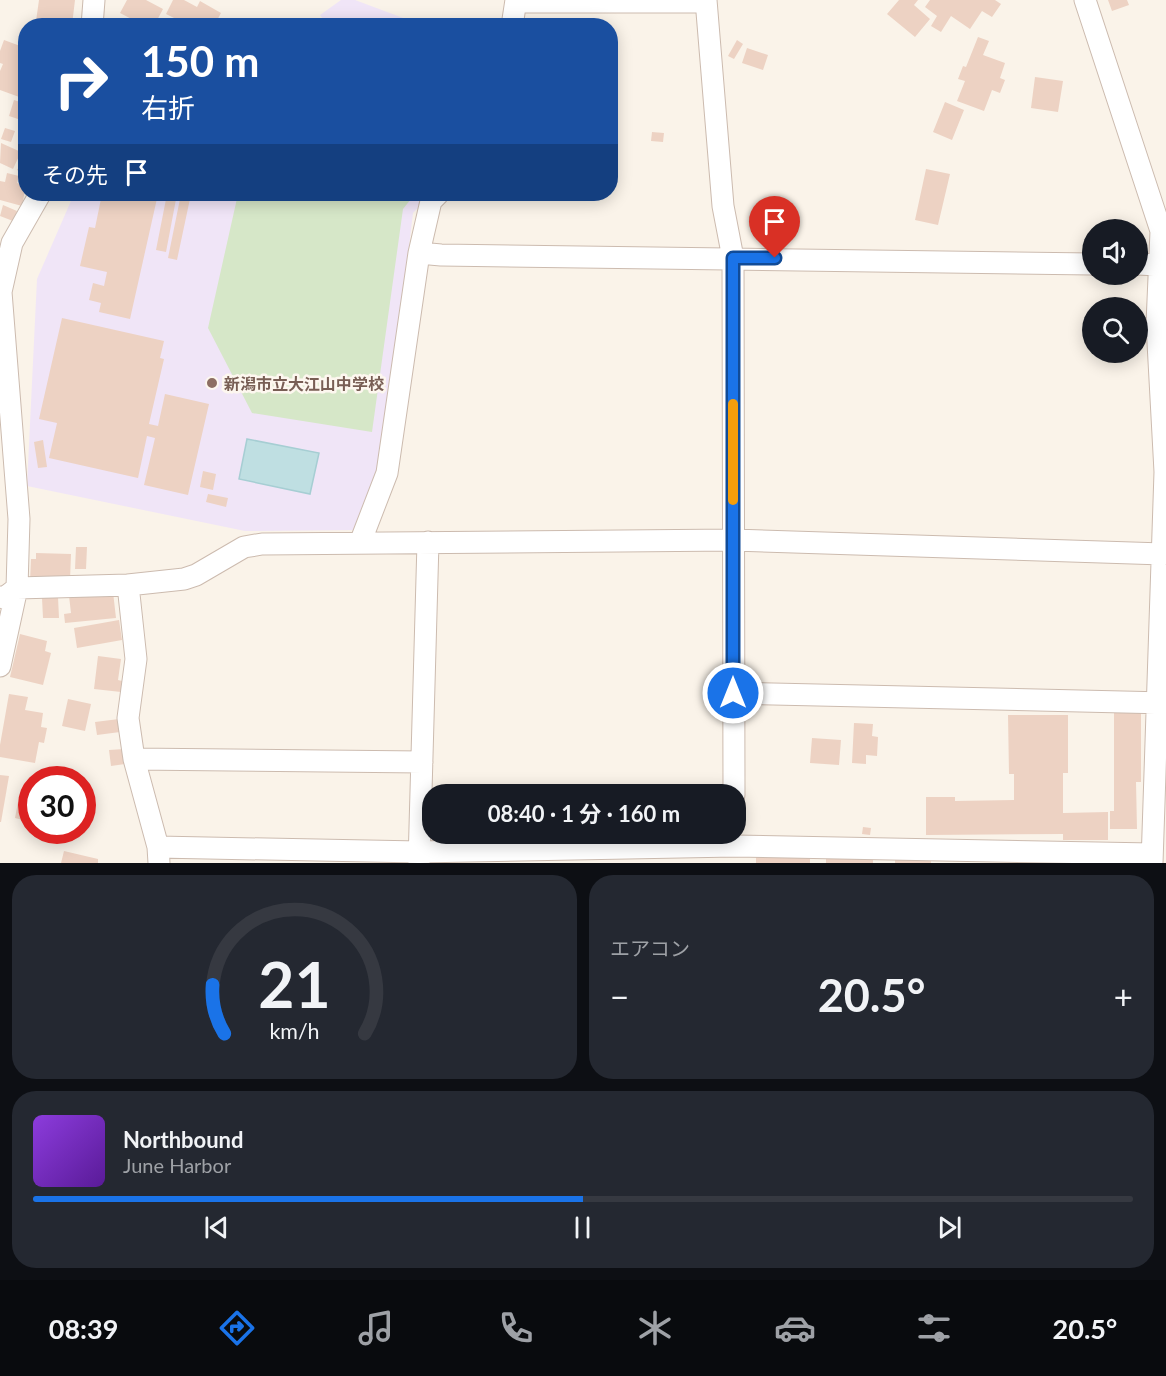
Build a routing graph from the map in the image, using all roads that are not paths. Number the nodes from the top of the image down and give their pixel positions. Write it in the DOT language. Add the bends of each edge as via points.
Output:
graph roads {
  1 [pos="1085,0"];
  2 [pos="516,1"];
  3 [pos="706,1"];
  4 [pos="513,18"];
  5 [pos="35,201"];
  6 [pos="431,201"];
  7 [pos="419,253"];
  8 [pos="733,258"];
  9 [pos="1082,264"];
  10 [pos="1148,264"];
  11 [pos="1160,265"];
  12 [pos="1161,324"];
  13 [pos="1166,472"];
  14 [pos="733,540"];
  15 [pos="428,542"];
  16 [pos="360,543"];
  17 [pos="1163,554"];
  18 [pos="128,585"];
  19 [pos="8,593"];
  20 [pos="0,666"];
  21 [pos="733,693"];
  22 [pos="1161,703"];
  23 [pos="134,759"];
  24 [pos="422,762"];
  25 [pos="734,784"];
  26 [pos="734,848"];
  27 [pos="158,855"];
  28 [pos="419,857"];
  29 [pos="1152,858"];
  1 -- 11 [label="street" via="1161,231"];
  2 -- 3 [label="street"];
  2 -- 4 [label="street"];
  3 -- 8 [label="street" via="723,206"];
  5 -- 19 [label="street" via="12,243 2,292 19,519"];
  6 -- 7 [label="street"];
  7 -- 8 [label="street"];
  7 -- 16 [label="street" via="387,473"];
  8 -- 9 [label="street"];
  8 -- 14 [label="street"];
  10 -- 11 [label="street"];
  11 -- 12 [label="street"];
  12 -- 13 [label="street"];
  13 -- 17 [label="street"];
  14 -- 15 [label="street"];
  14 -- 17 [label="street"];
  14 -- 21 [label="street"];
  15 -- 16 [label="street"];
  15 -- 24 [label="street"];
  16 -- 18 [label="street" via="244,547 184,579"];
  17 -- 22 [label="street"];
  18 -- 19 [label="street"];
  18 -- 23 [label="street" via="136,659 128,718"];
  19 -- 20 [label="street"];
  21 -- 22 [label="street"];
  21 -- 25 [label="street"];
  22 -- 29 [label="street"];
  23 -- 24 [label="street"];
  23 -- 27 [label="street"];
  24 -- 28 [label="street"];
  26 -- 28 [label="street"];
  26 -- 29 [label="street"];
  27 -- 28 [label="street"];
}
